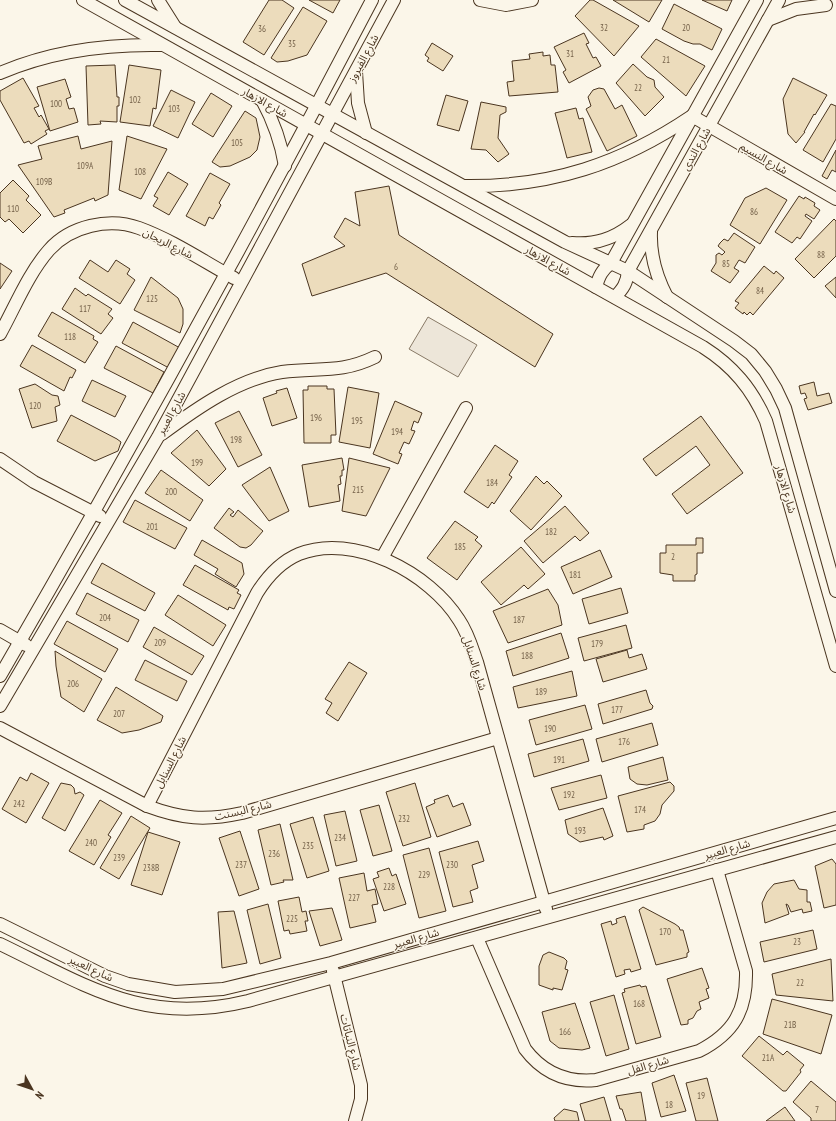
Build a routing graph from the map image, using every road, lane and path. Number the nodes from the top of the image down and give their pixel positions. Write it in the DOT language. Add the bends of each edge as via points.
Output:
graph roads {
  1 [pos="84,0"];
  2 [pos="125,0"];
  3 [pos="158,0"];
  4 [pos="372,0"];
  5 [pos="394,0"];
  6 [pos="480,0"];
  7 [pos="532,0"];
  8 [pos="746,0"];
  9 [pos="757,0"];
  10 [pos="779,0"];
  11 [pos="826,5"];
  12 [pos="748,16"];
  13 [pos="768,20"];
  14 [pos="176,28"];
  15 [pos="163,45"];
  16 [pos="356,71"];
  17 [pos="0,73"];
  18 [pos="262,100"];
  19 [pos="317,106"];
  20 [pos="332,115"];
  21 [pos="692,116"];
  22 [pos="307,125"];
  23 [pos="709,126"];
  24 [pos="322,133"];
  25 [pos="366,133"];
  26 [pos="285,166"];
  27 [pos="462,186"];
  28 [pos="836,199"];
  29 [pos="633,224"];
  30 [pos="651,229"];
  31 [pos="565,242"];
  32 [pos="611,263"];
  33 [pos="628,271"];
  34 [pos="227,274"];
  35 [pos="242,283"];
  36 [pos="596,287"];
  37 [pos="615,297"];
  38 [pos="668,298"];
  39 [pos="0,334"];
  40 [pos="375,357"];
  41 [pos="466,408"];
  42 [pos="158,437"];
  43 [pos="0,459"];
  44 [pos="94,513"];
  45 [pos="109,520"];
  46 [pos="382,558"];
  47 [pos="836,591"];
  48 [pos="0,630"];
  49 [pos="20,641"];
  50 [pos="34,649"];
  51 [pos="836,666"];
  52 [pos="0,676"];
  53 [pos="0,706"];
  54 [pos="0,728"];
  55 [pos="498,738"];
  56 [pos="147,806"];
  57 [pos="836,818"];
  58 [pos="836,837"];
  59 [pos="717,870"];
  60 [pos="544,901"];
  61 [pos="548,918"];
  62 [pos="1,927"];
  63 [pos="476,938"];
  64 [pos="0,944"];
  65 [pos="331,963"];
  66 [pos="334,977"];
  67 [pos="355,1121"];
  1 -- 15 [label="street, شارع الازهار"];
  2 -- 14 [label="street, شارع الازهار"];
  3 -- 14 [label="street"];
  4 -- 19 [label="street, شارع الفيروز"];
  5 -- 16 [label="street, شارع الفيروز"];
  6 -- 7 [label="street" via="506,5"];
  8 -- 12 [label="street"];
  9 -- 12 [label="street, شارع الندى"];
  10 -- 13 [label="street, شارع الندى"];
  11 -- 13 [label="street" via="796,9"];
  12 -- 21 [label="street, شارع الندى"];
  13 -- 23 [label="street, شارع الندى"];
  14 -- 19 [label="street, شارع الازهار"];
  15 -- 17 [label="street" via="109,46 71,51"];
  15 -- 18 [label="street, شارع الازهار"];
  16 -- 20 [label="street, شارع الفيروز"];
  16 -- 25 [label="street" via="358,103"];
  18 -- 22 [label="street, شارع الازهار"];
  18 -- 26 [label="street" via="276,128"];
  19 -- 20 [label="street, شارع الازهار"];
  19 -- 22 [label="street, شارع العبير"];
  20 -- 24 [label="street, شارع العبير"];
  20 -- 25 [label="street, شارع الازهار"];
  21 -- 23 [label="street, شارع النسيم"];
  21 -- 27 [label="street" via="640,148 583,171 523,184"];
  21 -- 29 [label="street, شارع الندى"];
  22 -- 24 [label="street, شارع الازهار"];
  22 -- 26 [label="street, شارع العبير"];
  23 -- 28 [label="street, شارع النسيم"];
  23 -- 30 [label="street, شارع الندى"];
  24 -- 35 [label="street, شارع العبير"];
  24 -- 36 [label="street, شارع الازهار"];
  25 -- 27 [label="street, شارع الازهار"];
  26 -- 34 [label="street, شارع العبير"];
  27 -- 31 [label="street, شارع الازهار"];
  29 -- 31 [label="street" via="601,242"];
  29 -- 32 [label="street, شارع الندى"];
  30 -- 33 [label="street, شارع الندى"];
  30 -- 38 [label="street" via="653,265"];
  31 -- 32 [label="street, شارع الازهار"];
  32 -- 33 [label="street, شارع الازهار"];
  32 -- 36 [label="street, شارع الندى" via="601,273"];
  33 -- 37 [label="street, شارع الندى" via="623,290"];
  33 -- 38 [label="street, شارع الازهار"];
  34 -- 35 [label="street, شارع الريحان"];
  34 -- 39 [label="street, شارع الريحان" via="138,228 120,224 100,224 82,228 50,249 38,264"];
  34 -- 44 [label="street, شارع العبير"];
  35 -- 42 [label="street, شارع العبير"];
  36 -- 37 [label="street, شارع الازهار"];
  37 -- 51 [label="street, شارع الازهار" via="719,358 739,376 758,403 766,421"];
  38 -- 47 [label="street, شارع الازهار" via="745,350 765,371 776,389 785,408"];
  40 -- 42 [label="street" via="345,368 304,370 256,379 205,404"];
  41 -- 46 [label="street"];
  42 -- 45 [label="street, شارع العبير"];
  43 -- 44 [label="street" via="34,482"];
  44 -- 45 [label="street"];
  44 -- 49 [label="street, شارع العبير"];
  45 -- 50 [label="street, شارع العبير"];
  46 -- 55 [label="street, شارع السنابل" via="429,586 459,620 470,640"];
  46 -- 56 [label="street, شارع السنابل" via="335,548 316,549 281,564 267,577 256,593"];
  48 -- 49 [label="street"];
  49 -- 50 [label="street"];
  49 -- 52 [label="street, شارع العبير"];
  50 -- 53 [label="street, شارع العبير"];
  54 -- 56 [label="street, شارع البسنت"];
  55 -- 56 [label="street, شارع البسنت" via="218,818 170,814"];
  55 -- 60 [label="street, شارع السنابل"];
  57 -- 60 [label="street, شارع العبير"];
  58 -- 59 [label="street, شارع العبير"];
  59 -- 61 [label="street, شارع العبير"];
  59 -- 63 [label="street, شارع الفل" via="746,971 743,1004 736,1019 718,1040 699,1051 611,1076 596,1080 573,1080 550,1073 532,1058 525,1049"];
  60 -- 61 [label="street, شارع السنابل"];
  60 -- 65 [label="street, شارع العبير"];
  61 -- 63 [label="street, شارع العبير"];
  62 -- 65 [label="street, شارع العبير" via="105,976 152,989 200,992 223,989"];
  63 -- 66 [label="street, شارع العبير"];
  64 -- 66 [label="street, شارع العبير" via="99,992 140,1005 162,1008 184,1010 227,1006"];
  65 -- 66 [label="street, شارع النباتات"];
  66 -- 67 [label="street, شارع النباتات" via="361,1085 361,1099"];
}
